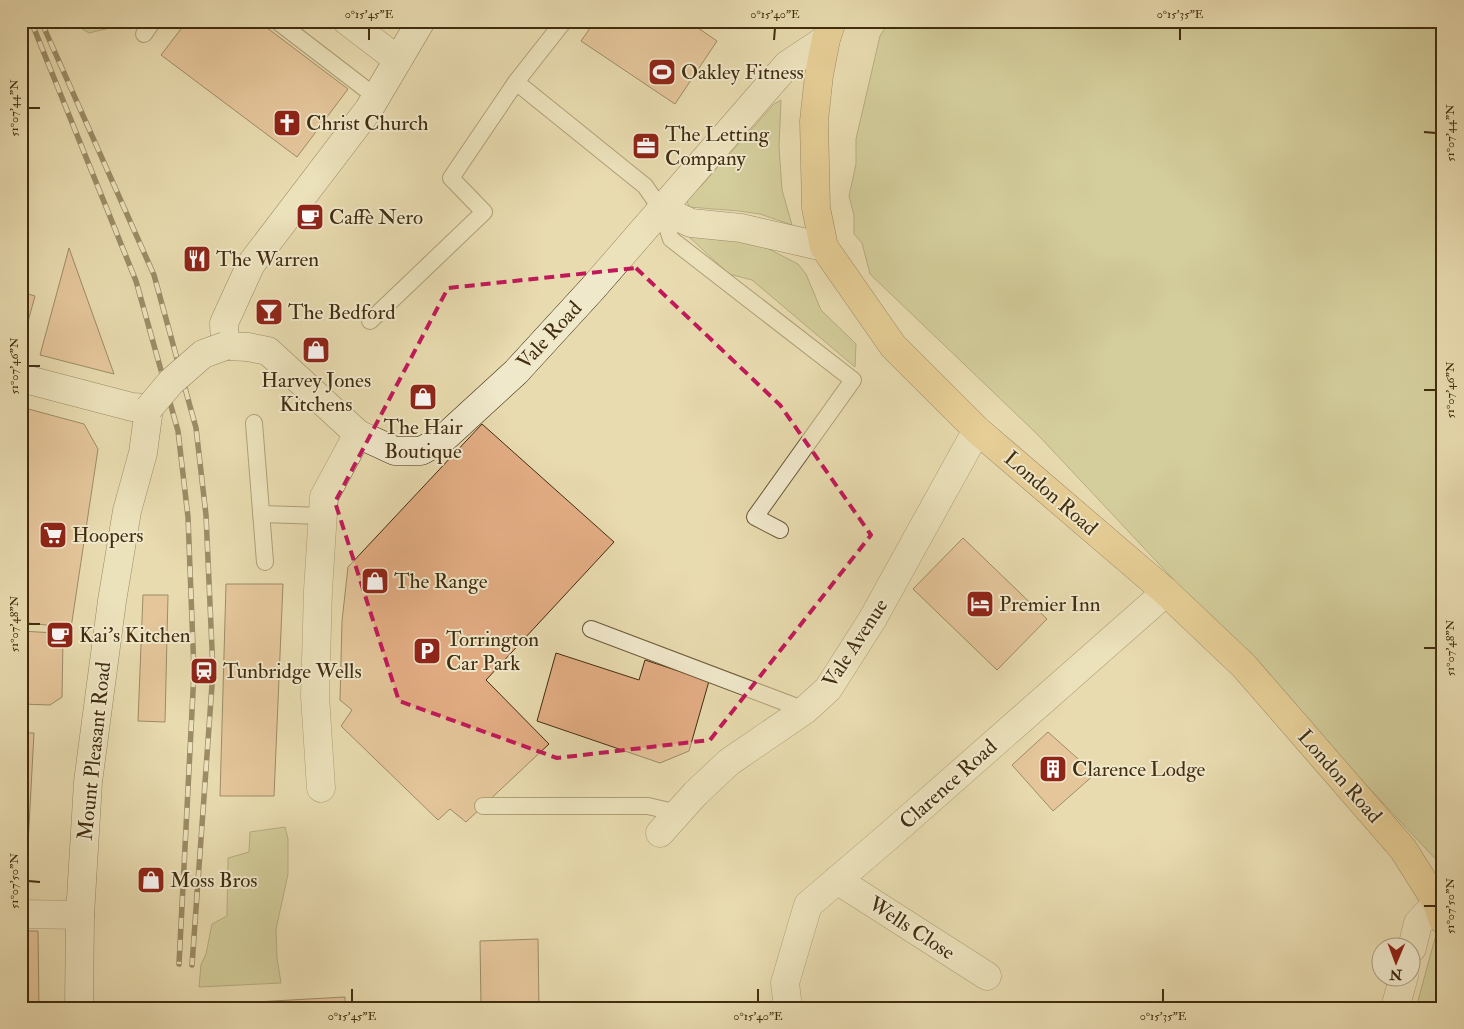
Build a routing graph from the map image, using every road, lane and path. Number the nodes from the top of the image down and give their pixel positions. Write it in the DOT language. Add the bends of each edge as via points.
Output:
graph roads {
  1 [pos="277,21"];
  2 [pos="347,21"];
  3 [pos="421,21"];
  4 [pos="564,21"];
  5 [pos="829,30"];
  6 [pos="398,60"];
  7 [pos="516,82"];
  8 [pos="376,98"];
  9 [pos="661,209"];
  10 [pos="824,247"];
  11 [pos="370,320"];
  12 [pos="225,346"];
  13 [pos="21,378"];
  14 [pos="149,408"];
  15 [pos="254,423"];
  16 [pos="977,430"];
  17 [pos="358,434"];
  18 [pos="261,514"];
  19 [pos="323,516"];
  20 [pos="780,530"];
  21 [pos="265,562"];
  22 [pos="1166,592"];
  23 [pos="591,629"];
  24 [pos="805,710"];
  25 [pos="321,788"];
  26 [pos="483,806"];
  27 [pos="678,813"];
  28 [pos="660,833"];
  29 [pos="837,880"];
  30 [pos="1441,908"];
  31 [pos="21,914"];
  32 [pos="80,915"];
  33 [pos="1415,936"];
  34 [pos="987,976"];
  35 [pos="1401,986"];
  36 [pos="79,1008"];
  37 [pos="788,1008"];
  38 [pos="1395,1008"];
  1 -- 8 [label="lane"];
  2 -- 6 [label="street"];
  3 -- 6 [label="street"];
  4 -- 7 [label="lane"];
  5 -- 9 [label="street, Vale Road" via="787,65"];
  5 -- 10 [label="highway, London Road" via="814,121 816,208"];
  6 -- 8 [label="street"];
  7 -- 9 [label="lane" via="645,186"];
  7 -- 11 [label="lane" via="451,178 484,212"];
  8 -- 12 [label="street" via="251,264 224,323"];
  9 -- 10 [label="street" via="691,223 741,228"];
  9 -- 17 [label="street, Vale Road" via="516,372 443,439 421,451 395,451"];
  9 -- 20 [label="lane" via="670,238 854,380 755,517"];
  10 -- 16 [label="highway, London Road" via="893,346"];
  12 -- 14 [label="street, bridge" via="203,354 171,382"];
  12 -- 17 [label="street, Vale Road" via="268,351"];
  13 -- 14 [label="street" via="132,407"];
  14 -- 32 [label="street, Mount Pleasant Road" via="143,454 127,511 101,680 88,782"];
  15 -- 18 [label="lane"];
  16 -- 22 [label="highway, London Road"];
  16 -- 24 [label="street, Vale Avenue" via="872,620 828,689"];
  17 -- 19 [label="street" via="324,496"];
  18 -- 19 [label="lane"];
  18 -- 21 [label="lane"];
  19 -- 25 [label="street" via="315,696"];
  22 -- 29 [label="street, Clarence Road"];
  22 -- 30 [label="highway, London Road" via="1244,666 1356,793 1403,850"];
  23 -- 24 [label="lane"];
  24 -- 27 [label="street, Vale Avenue" via="729,762"];
  26 -- 27 [label="lane" via="648,806"];
  27 -- 28 [label="street, Vale Avenue"];
  29 -- 34 [label="street, Wells Close"];
  29 -- 37 [label="street, Clarence Road" via="808,905 784,983"];
  30 -- 33 [label="street, London Road" via="1418,923"];
  31 -- 32 [label="street"];
  32 -- 36 [label="street, Mount Pleasant Road"];
  35 -- 38 [label="street"];
}
